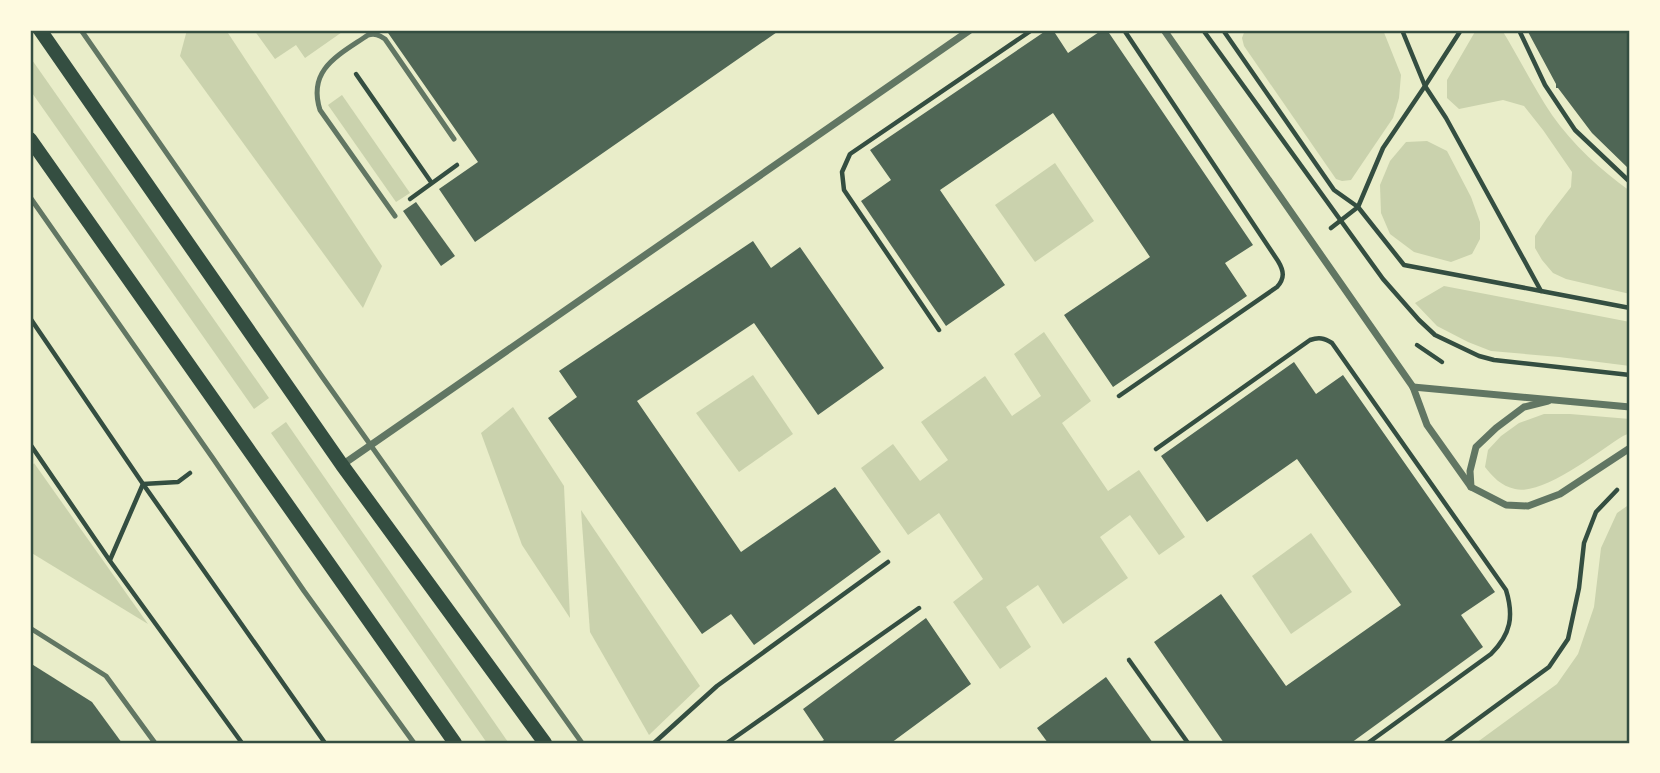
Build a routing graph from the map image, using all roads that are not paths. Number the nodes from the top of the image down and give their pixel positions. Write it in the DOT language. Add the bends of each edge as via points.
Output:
graph roads {
  1 [pos="40,30"];
  2 [pos="81,30"];
  3 [pos="970,30"];
  4 [pos="1164,30"];
  5 [pos="30,139"];
  6 [pos="454,139"];
  7 [pos="30,197"];
  8 [pos="394,216"];
  9 [pos="1413,387"];
  10 [pos="1554,400"];
  11 [pos="1630,407"];
  12 [pos="371,446"];
  13 [pos="1630,448"];
  14 [pos="342,465"];
  15 [pos="1471,488"];
  16 [pos="30,628"];
  17 [pos="155,743"];
  18 [pos="414,743"];
  19 [pos="455,743"];
  20 [pos="545,743"];
  21 [pos="582,743"];
  1 -- 14 [label="main road"];
  2 -- 12 [label="lane"];
  3 -- 12 [label="street"];
  4 -- 9 [label="street"];
  5 -- 19 [label="main road"];
  6 -- 8 [label="lane" via="385,39 368,35 321,72 317,86 320,110"];
  7 -- 18 [label="lane"];
  9 -- 10 [label="street"];
  9 -- 15 [label="street" via="1427,425"];
  10 -- 11 [label="street"];
  10 -- 15 [label="street" via="1524,407 1476,447"];
  12 -- 14 [label="street"];
  12 -- 21 [label="lane"];
  13 -- 15 [label="street" via="1560,494 1528,506 1506,505"];
  14 -- 20 [label="main road"];
  16 -- 17 [label="lane" via="106,676"];
}
